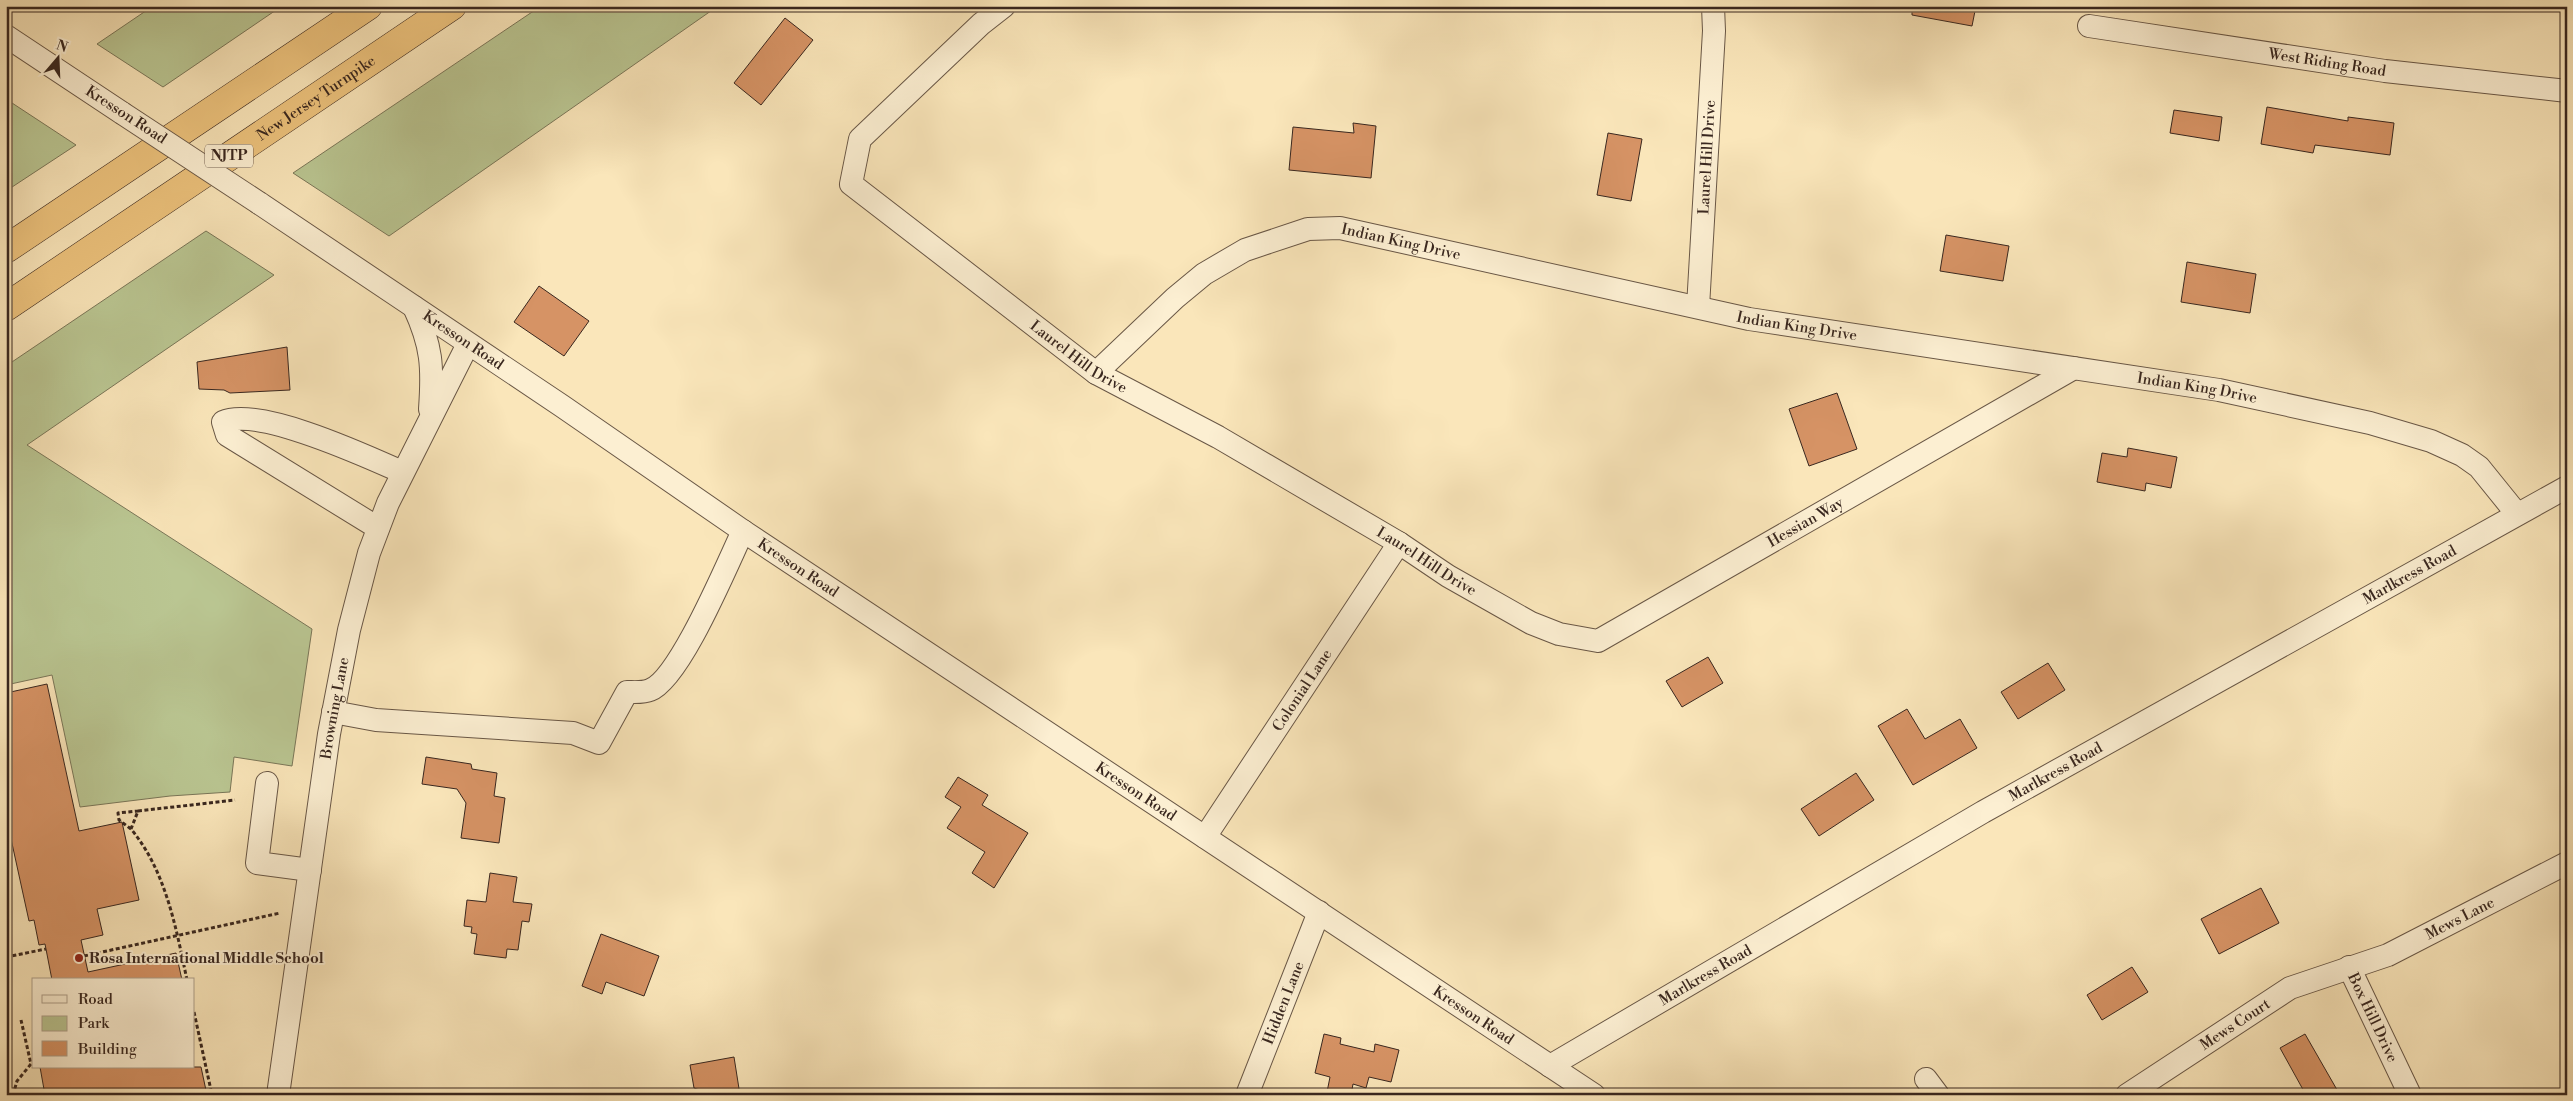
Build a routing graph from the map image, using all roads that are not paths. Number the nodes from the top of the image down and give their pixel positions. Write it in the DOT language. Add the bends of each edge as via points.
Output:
graph roads {
  1 [pos="368,6"];
  2 [pos="452,6"];
  3 [pos="1004,6"];
  4 [pos="1713,6"];
  5 [pos="2089,26"];
  6 [pos="6,36"];
  7 [pos="2567,91"];
  8 [pos="6,249"];
  9 [pos="414,306"];
  10 [pos="6,307"];
  11 [pos="1698,307"];
  12 [pos="468,344"];
  13 [pos="2074,368"];
  14 [pos="1096,373"];
  15 [pos="429,420"];
  16 [pos="402,472"];
  17 [pos="2567,487"];
  18 [pos="2517,514"];
  19 [pos="378,528"];
  20 [pos="743,531"];
  21 [pos="1399,543"];
  22 [pos="1531,623"];
  23 [pos="334,712"];
  24 [pos="266,783"];
  25 [pos="1205,837"];
  26 [pos="2567,863"];
  27 [pos="310,870"];
  28 [pos="1319,912"];
  29 [pos="2349,967"];
  30 [pos="1550,1066"];
  31 [pos="278,1095"];
  32 [pos="1248,1095"];
  33 [pos="1594,1095"];
  34 [pos="2127,1095"];
  35 [pos="2410,1095"];
  1 -- 8 [label="highway"];
  2 -- 10 [label="highway, New Jersey Turnpike / NJTP"];
  3 -- 14 [label="street, Laurel Hill Drive" via="860,139 851,184"];
  4 -- 11 [label="street, Laurel Hill Drive"];
  5 -- 7 [label="street, West Riding Road" via="2385,71"];
  6 -- 9 [label="street, Kresson Road, bridge"];
  9 -- 12 [label="street, Kresson Road"];
  9 -- 15 [label="street" via="432,356"];
  11 -- 13 [label="street, Indian King Drive" via="1749,319"];
  11 -- 14 [label="street, Indian King Drive" via="1340,228 1308,229 1245,250 1204,274"];
  12 -- 15 [label="street, Browning Lane"];
  12 -- 20 [label="street, Kresson Road"];
  13 -- 18 [label="street, Indian King Drive" via="2219,390 2370,423 2431,441 2479,467"];
  13 -- 22 [label="street, Hessian Way" via="1598,641 1559,634"];
  14 -- 21 [label="street, Laurel Hill Drive" via="1218,437"];
  15 -- 16 [label="street, Browning Lane"];
  16 -- 19 [label="street, Browning Lane"];
  16 -- 19 [label="street" via="337,444 268,421 233,417 223,422 227,435"];
  17 -- 18 [label="street, Marlkress Road"];
  18 -- 30 [label="street, Marlkress Road" via="1982,812"];
  19 -- 23 [label="street, Browning Lane" via="349,630"];
  20 -- 23 [label="street" via="704,616 668,675 651,690 627,692 599,743 572,733 376,720"];
  20 -- 25 [label="street, Kresson Road"];
  21 -- 22 [label="street, Laurel Hill Drive" via="1448,576"];
  21 -- 25 [label="street, Colonial Lane"];
  23 -- 27 [label="street, Browning Lane"];
  24 -- 27 [label="street" via="257,863"];
  25 -- 28 [label="street, Kresson Road"];
  26 -- 29 [label="street, Mews Lane" via="2388,955"];
  27 -- 31 [label="street, Browning Lane"];
  28 -- 30 [label="street, Kresson Road"];
  28 -- 32 [label="street, Hidden Lane"];
  29 -- 34 [label="street, Mews Court" via="2290,988"];
  29 -- 35 [label="street, Box Hill Drive"];
  30 -- 33 [label="street, Kresson Road"];
}
